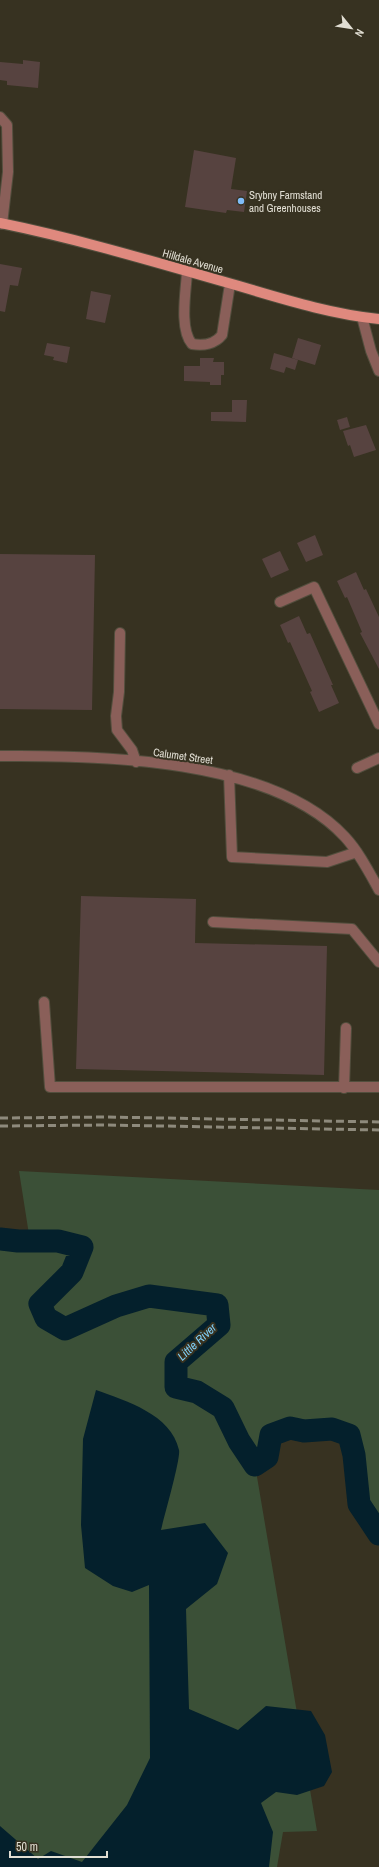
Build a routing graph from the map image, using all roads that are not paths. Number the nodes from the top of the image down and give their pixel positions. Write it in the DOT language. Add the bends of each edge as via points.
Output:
graph roads {
  1 [pos="0,117"];
  2 [pos="1,224"];
  3 [pos="187,272"];
  4 [pos="230,284"];
  5 [pos="362,317"];
  6 [pos="379,319"];
  7 [pos="379,371"];
  8 [pos="280,602"];
  9 [pos="120,633"];
  10 [pos="379,724"];
  11 [pos="0,756"];
  12 [pos="379,758"];
  13 [pos="136,762"];
  14 [pos="357,768"];
  15 [pos="229,775"];
  16 [pos="357,852"];
  17 [pos="379,890"];
  18 [pos="213,922"];
  19 [pos="379,962"];
  20 [pos="44,1002"];
  21 [pos="346,1028"];
  22 [pos="379,1087"];
  23 [pos="344,1088"];
  1 -- 2 [label="street" via="7,126 8,164"];
  2 -- 3 [label="main road, Hilldale Avenue" via="59,236"];
  3 -- 4 [label="main road, Hilldale Avenue"];
  3 -- 4 [label="street" via="184,322 188,340 192,344 210,344 222,336"];
  4 -- 5 [label="main road, Hilldale Avenue" via="305,305"];
  5 -- 6 [label="main road, Hilldale Avenue"];
  5 -- 7 [label="street"];
  8 -- 10 [label="street" via="314,587"];
  9 -- 13 [label="street" via="116,716 118,730 132,750"];
  11 -- 13 [label="street, Calumet Street" via="104,758"];
  12 -- 14 [label="street"];
  13 -- 15 [label="street, Calumet Street"];
  15 -- 16 [label="street, Calumet Street" via="262,785 308,807 345,837"];
  15 -- 16 [label="street" via="232,858 327,862"];
  16 -- 17 [label="street, Calumet Street"];
  18 -- 19 [label="street" via="352,929"];
  20 -- 23 [label="street" via="50,1086"];
  21 -- 23 [label="street"];
  22 -- 23 [label="street"];
}
